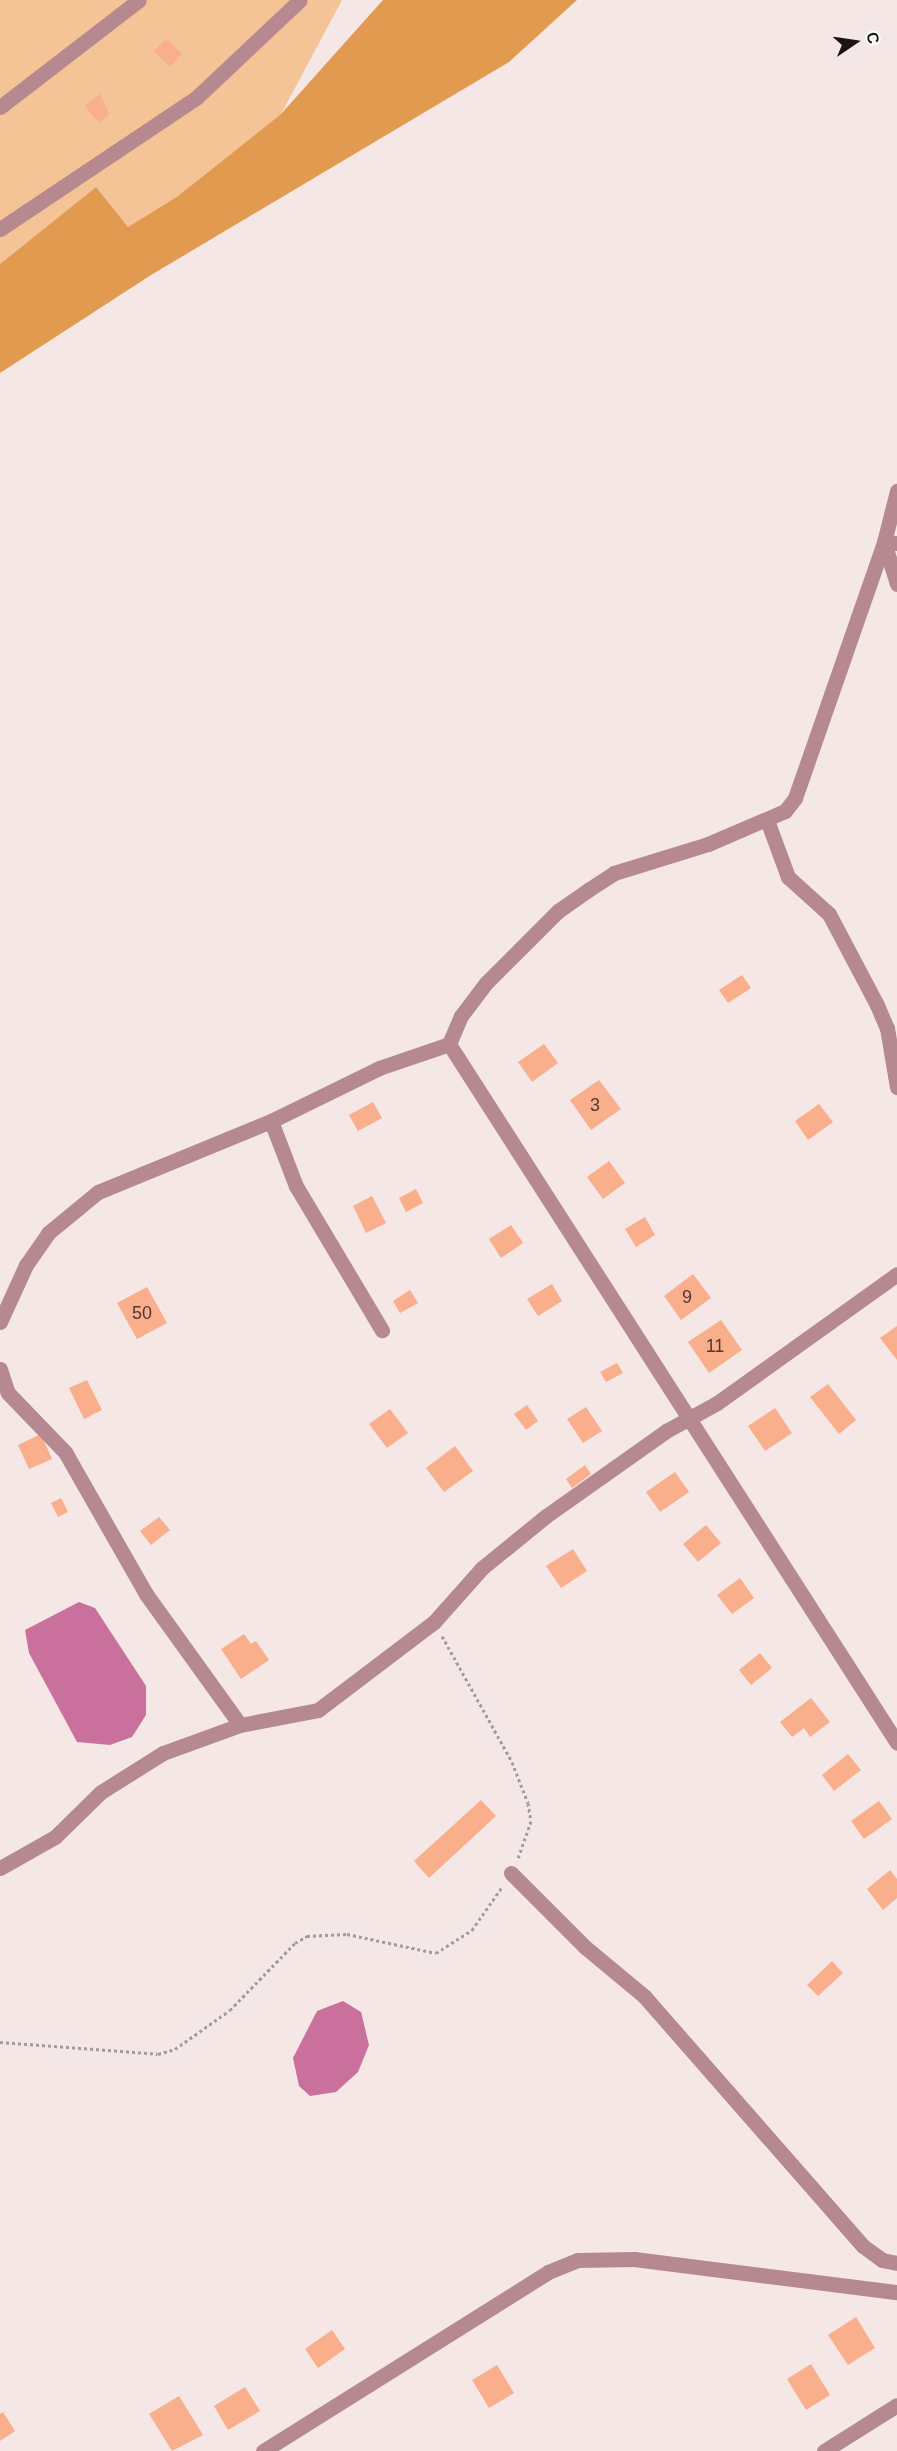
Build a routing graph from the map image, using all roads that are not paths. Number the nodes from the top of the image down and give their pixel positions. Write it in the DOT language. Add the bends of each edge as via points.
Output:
graph roads {
  1 [pos="139,0"];
  2 [pos="300,0"];
  3 [pos="0,107"];
  4 [pos="0,229"];
  5 [pos="897,491"];
  6 [pos="891,542"];
  7 [pos="897,584"];
  8 [pos="767,820"];
  9 [pos="449,1044"];
  10 [pos="897,1087"];
  11 [pos="271,1121"];
  12 [pos="897,1274"];
  13 [pos="0,1322"];
  14 [pos="382,1330"];
  15 [pos="0,1370"];
  16 [pos="689,1419"];
  17 [pos="240,1725"];
  18 [pos="897,1743"];
  19 [pos="0,1868"];
  20 [pos="511,1873"];
  21 [pos="897,2263"];
  22 [pos="897,2292"];
  23 [pos="897,2405"];
  24 [pos="263,2451"];
  25 [pos="824,2451"];
  1 -- 3 [label="street"];
  2 -- 4 [label="street" via="197,97"];
  5 -- 6 [label="street"];
  6 -- 7 [label="street"];
  6 -- 8 [label="street" via="795,798 785,811"];
  8 -- 9 [label="street" via="614,873 558,911 486,983"];
  8 -- 10 [label="street" via="788,877 829,914 877,1005 887,1028"];
  9 -- 11 [label="street" via="379,1068"];
  9 -- 16 [label="street"];
  11 -- 13 [label="street" via="98,1192 75,1207 48,1233 26,1265"];
  11 -- 14 [label="street" via="296,1186"];
  12 -- 16 [label="street"];
  15 -- 17 [label="street" via="8,1393 65,1452 146,1594"];
  16 -- 17 [label="street" via="666,1431 514,1542 482,1568 434,1622 318,1710"];
  16 -- 18 [label="street"];
  17 -- 19 [label="street" via="191,1741 123,1776 56,1837"];
  20 -- 21 [label="street" via="585,1947 644,1996 862,2246 882,2260"];
  22 -- 24 [label="street" via="634,2259 579,2260 548,2272"];
  23 -- 25 [label="street"];
}
